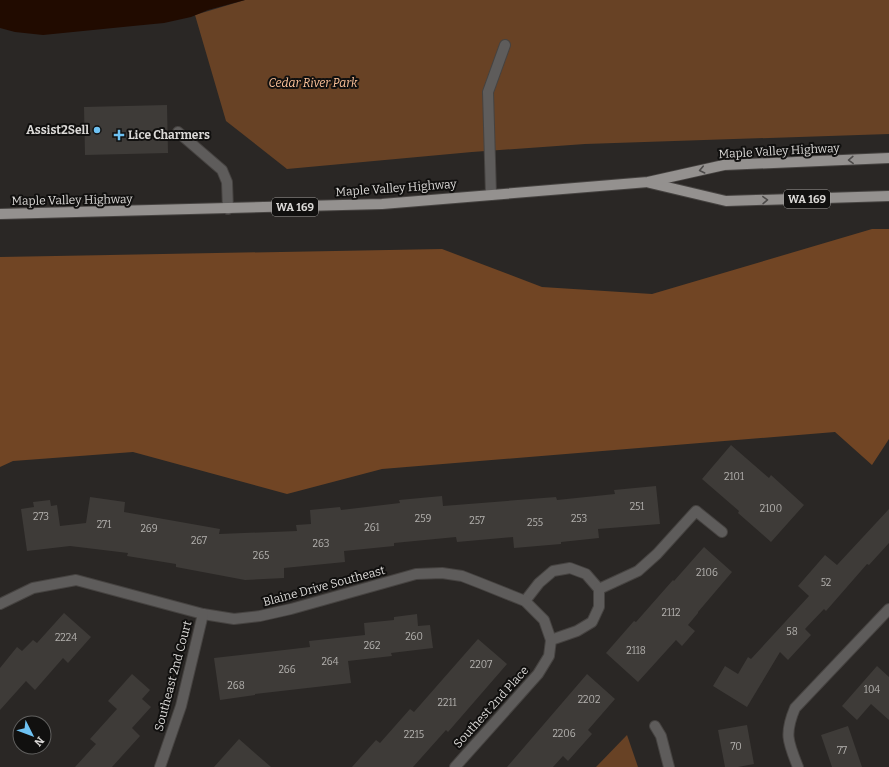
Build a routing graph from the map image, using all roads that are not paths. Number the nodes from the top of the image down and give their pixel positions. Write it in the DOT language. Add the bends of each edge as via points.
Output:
graph roads {
  1 [pos="505,45"];
  2 [pos="178,132"];
  3 [pos="889,158"];
  4 [pos="648,182"];
  5 [pos="491,195"];
  6 [pos="889,196"];
  7 [pos="228,209"];
  8 [pos="0,214"];
  9 [pos="722,532"];
  10 [pos="599,589"];
  11 [pos="525,601"];
  12 [pos="0,604"];
  13 [pos="889,610"];
  14 [pos="203,614"];
  15 [pos="551,640"];
  16 [pos="655,726"];
  17 [pos="160,767"];
  18 [pos="455,767"];
  19 [pos="669,767"];
  20 [pos="798,767"];
  1 -- 5 [label="street" via="488,92"];
  2 -- 7 [label="street" via="222,170 227,182"];
  3 -- 4 [label="main road, Maple Valley Highway / WA 169, one-way" via="724,165"];
  4 -- 5 [label="main road, Maple Valley Highway / WA 169"];
  4 -- 6 [label="main road, Maple Valley Highway / WA 169, one-way" via="726,201"];
  5 -- 7 [label="main road, Maple Valley Highway / WA 169" via="382,204"];
  7 -- 8 [label="main road, Maple Valley Highway / WA 169"];
  9 -- 10 [label="street" via="696,511 638,571"];
  10 -- 11 [label="street" via="586,574 570,568 554,571 539,583"];
  10 -- 15 [label="street" via="599,607 592,622 577,631"];
  11 -- 14 [label="street, Blaine Drive Southeast" via="462,576 442,572 416,574 260,616 234,619"];
  11 -- 15 [label="street, Blaine Drive Southeast" via="544,620"];
  12 -- 14 [label="street, Blaine Drive Southeast" via="33,588 76,580"];
  13 -- 20 [label="street" via="795,708 788,732"];
  14 -- 17 [label="street, Southeast 2nd Court" via="181,706"];
  15 -- 18 [label="street, Southest 2nd Place" via="549,656 538,674"];
  16 -- 19 [label="street" via="661,736"];
}
